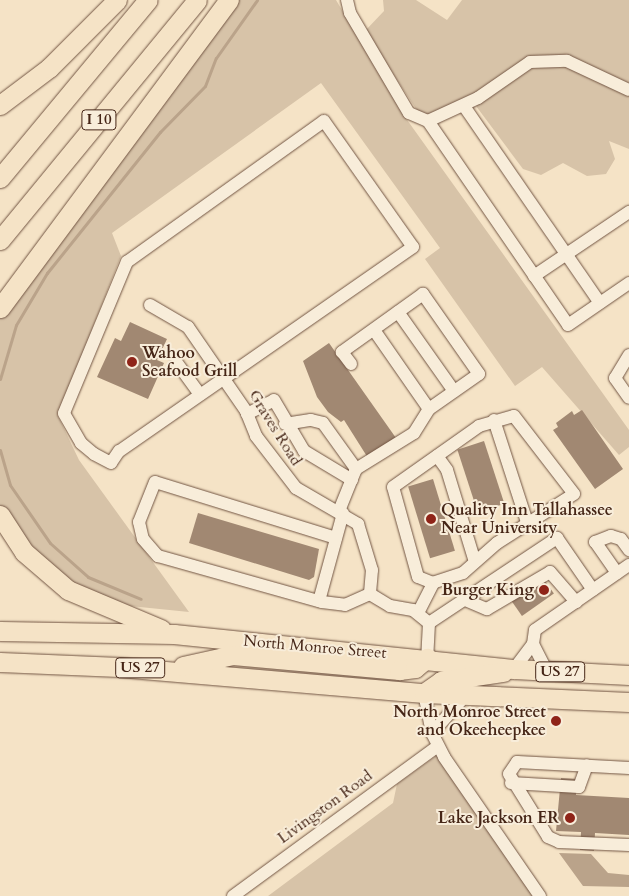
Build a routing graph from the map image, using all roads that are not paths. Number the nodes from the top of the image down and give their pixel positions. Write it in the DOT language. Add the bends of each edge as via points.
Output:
graph roads {
  1 [pos="117,0"];
  2 [pos="148,0"];
  3 [pos="197,0"];
  4 [pos="229,0"];
  5 [pos="347,0"];
  6 [pos="629,90"];
  7 [pos="0,104"];
  8 [pos="464,106"];
  9 [pos="428,121"];
  10 [pos="0,178"];
  11 [pos="629,212"];
  12 [pos="0,240"];
  13 [pos="567,254"];
  14 [pos="534,276"];
  15 [pos="629,283"];
  16 [pos="600,303"];
  17 [pos="150,305"];
  18 [pos="0,308"];
  19 [pos="398,312"];
  20 [pos="374,330"];
  21 [pos="629,355"];
  22 [pos="177,362"];
  23 [pos="351,364"];
  24 [pos="224,378"];
  25 [pos="454,392"];
  26 [pos="200,395"];
  27 [pos="629,398"];
  28 [pos="429,409"];
  29 [pos="247,414"];
  30 [pos="494,420"];
  31 [pos="285,424"];
  32 [pos="437,456"];
  33 [pos="354,475"];
  34 [pos="341,512"];
  35 [pos="0,515"];
  36 [pos="528,525"];
  37 [pos="336,538"];
  38 [pos="629,550"];
  39 [pos="475,562"];
  40 [pos="629,565"];
  41 [pos="617,573"];
  42 [pos="433,584"];
  43 [pos="593,590"];
  44 [pos="370,594"];
  45 [pos="463,599"];
  46 [pos="319,601"];
  47 [pos="576,602"];
  48 [pos="418,613"];
  49 [pos="429,623"];
  50 [pos="0,631"];
  51 [pos="174,634"];
  52 [pos="533,644"];
  53 [pos="427,658"];
  54 [pos="0,662"];
  55 [pos="514,669"];
  56 [pos="166,670"];
  57 [pos="547,671"];
  58 [pos="629,676"];
  59 [pos="424,693"];
  60 [pos="466,695"];
  61 [pos="629,702"];
  62 [pos="432,733"];
  63 [pos="438,746"];
  64 [pos="587,765"];
  65 [pos="629,768"];
  66 [pos="511,783"];
  67 [pos="629,845"];
  68 [pos="233,896"];
  69 [pos="540,896"];
  1 -- 7 [label="highway" via="49,68"];
  2 -- 10 [label="highway, I 10"];
  3 -- 12 [label="highway, I 10"];
  4 -- 18 [label="highway"];
  5 -- 9 [label="street" via="350,13 409,112"];
  6 -- 8 [label="street" via="567,61 530,62"];
  8 -- 9 [label="street"];
  8 -- 13 [label="street"];
  9 -- 14 [label="street"];
  11 -- 13 [label="street"];
  13 -- 14 [label="street"];
  13 -- 16 [label="street"];
  14 -- 16 [label="street" via="568,325"];
  15 -- 16 [label="street"];
  17 -- 24 [label="street, Graves Road" via="188,327"];
  19 -- 20 [label="street"];
  19 -- 25 [label="street"];
  19 -- 25 [label="street" via="423,294 479,374"];
  20 -- 23 [label="street" via="342,352"];
  20 -- 28 [label="street"];
  21 -- 27 [label="street" via="615,378"];
  22 -- 26 [label="street"];
  24 -- 26 [label="street"];
  24 -- 26 [label="street" via="413,247 324,121 127,262 64,413 81,444 111,463 119,451"];
  24 -- 29 [label="street, Graves Road"];
  25 -- 28 [label="street"];
  28 -- 33 [label="street" via="414,433"];
  29 -- 31 [label="street" via="274,400"];
  29 -- 34 [label="street, Graves Road" via="256,436 292,484"];
  30 -- 32 [label="street"];
  30 -- 36 [label="street"];
  30 -- 36 [label="street" via="514,416 522,422 574,494"];
  31 -- 33 [label="street" via="311,457"];
  31 -- 33 [label="street" via="311,420 323,423 350,454"];
  32 -- 39 [label="street" via="447,470"];
  32 -- 42 [label="street" via="393,487 392,497 418,577"];
  33 -- 34 [label="street"];
  34 -- 37 [label="street"];
  34 -- 44 [label="street, Graves Road" via="358,524 372,570"];
  35 -- 51 [label="highway" via="24,552 68,590"];
  36 -- 39 [label="street"];
  37 -- 46 [label="street"];
  37 -- 46 [label="street" via="155,482 139,522 142,539 158,556"];
  38 -- 41 [label="street" via="621,539 610,536 595,542"];
  39 -- 42 [label="street" via="463,573"];
  40 -- 41 [label="street"];
  41 -- 43 [label="street"];
  42 -- 48 [label="street"];
  43 -- 45 [label="street" via="557,538"];
  43 -- 47 [label="street"];
  44 -- 46 [label="street" via="345,605"];
  44 -- 48 [label="street" via="390,606"];
  45 -- 47 [label="street" via="487,609 550,572"];
  45 -- 49 [label="street"];
  47 -- 52 [label="street" via="535,630"];
  48 -- 49 [label="street"];
  49 -- 53 [label="street"];
  50 -- 51 [label="highway, North Monroe Street / US 27"];
  51 -- 53 [label="highway, North Monroe Street / US 27"];
  52 -- 55 [label="street"];
  52 -- 57 [label="street"];
  53 -- 55 [label="highway, North Monroe Street / US 27"];
  53 -- 56 [label="highway" via="415,668 399,670 233,655"];
  54 -- 56 [label="highway, US 27"];
  55 -- 57 [label="highway, North Monroe Street / US 27"];
  55 -- 59 [label="highway" via="441,681"];
  56 -- 59 [label="highway, US 27"];
  57 -- 58 [label="highway, North Monroe Street / US 27"];
  59 -- 60 [label="highway, US 27"];
  59 -- 62 [label="street"];
  60 -- 61 [label="highway, US 27"];
  60 -- 62 [label="street"];
  62 -- 63 [label="street"];
  63 -- 68 [label="street, Livingston Road"];
  63 -- 69 [label="street"];
  64 -- 65 [label="street"];
  64 -- 66 [label="street" via="579,787"];
  64 -- 66 [label="street" via="517,762 510,768"];
  66 -- 67 [label="street" via="548,837 559,842"];
}
